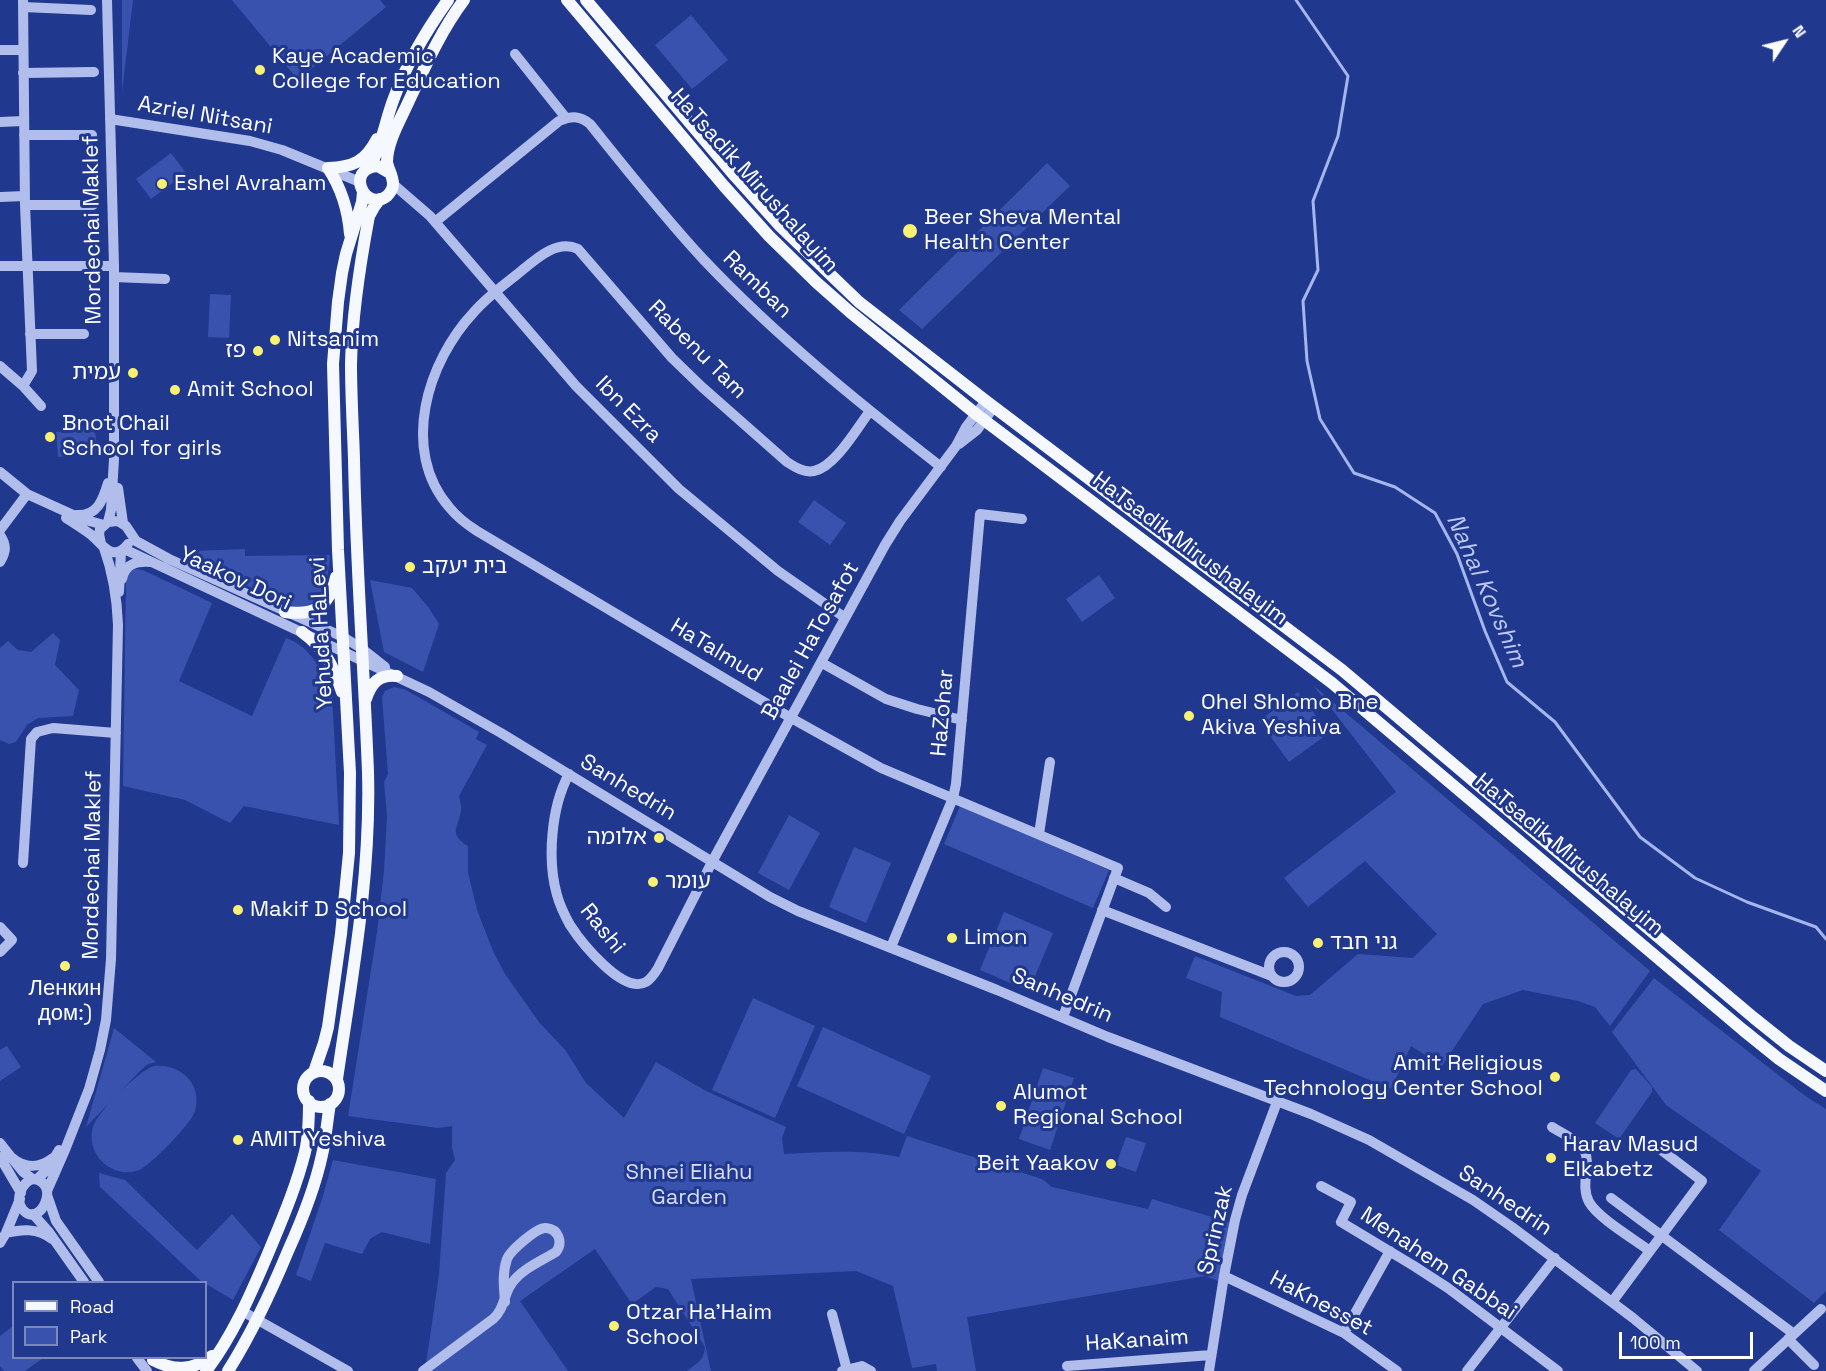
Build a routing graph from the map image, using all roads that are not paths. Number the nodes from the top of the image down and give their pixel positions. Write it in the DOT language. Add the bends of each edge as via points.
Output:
graph roads {
  1 [pos="107,0"];
  2 [pos="448,0"];
  3 [pos="464,0"];
  4 [pos="567,0"];
  5 [pos="586,0"];
  6 [pos="23,3"];
  7 [pos="91,10"];
  8 [pos="0,50"];
  9 [pos="23,50"];
  10 [pos="515,54"];
  11 [pos="94,72"];
  12 [pos="23,73"];
  13 [pos="566,118"];
  14 [pos="110,119"];
  15 [pos="24,121"];
  16 [pos="0,122"];
  17 [pos="386,122"];
  18 [pos="24,135"];
  19 [pos="92,135"];
  20 [pos="328,168"];
  21 [pos="369,168"];
  22 [pos="391,178"];
  23 [pos="361,187"];
  24 [pos="0,197"];
  25 [pos="382,198"];
  26 [pos="412,200"];
  27 [pos="25,201"];
  28 [pos="93,205"];
  29 [pos="435,222"];
  30 [pos="350,242"];
  31 [pos="27,265"];
  32 [pos="0,266"];
  33 [pos="114,271"];
  34 [pos="165,279"];
  35 [pos="495,293"];
  36 [pos="30,334"];
  37 [pos="84,334"];
  38 [pos="0,366"];
  39 [pos="23,386"];
  40 [pos="990,404"];
  41 [pos="41,406"];
  42 [pos="870,411"];
  43 [pos="980,417"];
  44 [pos="114,459"];
  45 [pos="940,467"];
  46 [pos="112,471"];
  47 [pos="0,472"];
  48 [pos="27,494"];
  49 [pos="46,503"];
  50 [pos="58,507"];
  51 [pos="1023,519"];
  52 [pos="106,524"];
  53 [pos="126,528"];
  54 [pos="0,530"];
  55 [pos="0,535"];
  56 [pos="102,546"];
  57 [pos="123,550"];
  58 [pos="0,562"];
  59 [pos="154,562"];
  60 [pos="339,564"];
  61 [pos="120,588"];
  62 [pos="117,601"];
  63 [pos="285,612"];
  64 [pos="844,617"];
  65 [pos="302,632"];
  66 [pos="343,637"];
  67 [pos="344,651"];
  68 [pos="362,654"];
  69 [pos="822,663"];
  70 [pos="397,676"];
  71 [pos="347,706"];
  72 [pos="364,706"];
  73 [pos="791,718"];
  74 [pos="962,720"];
  75 [pos="116,733"];
  76 [pos="1050,762"];
  77 [pos="569,774"];
  78 [pos="953,798"];
  79 [pos="1039,834"];
  80 [pos="712,862"];
  81 [pos="23,863"];
  82 [pos="1114,878"];
  83 [pos="1166,907"];
  84 [pos="1102,910"];
  85 [pos="0,927"];
  86 [pos="891,947"];
  87 [pos="0,952"];
  88 [pos="1272,976"];
  89 [pos="1063,1017"];
  90 [pos="1826,1071"];
  91 [pos="314,1072"];
  92 [pos="337,1079"];
  93 [pos="1826,1091"];
  94 [pos="309,1101"];
  95 [pos="1277,1102"];
  96 [pos="330,1104"];
  97 [pos="74,1124"];
  98 [pos="1552,1127"];
  99 [pos="0,1143"];
  100 [pos="1660,1149"];
  101 [pos="56,1156"];
  102 [pos="5,1157"];
  103 [pos="35,1179"];
  104 [pos="1321,1186"];
  105 [pos="47,1193"];
  106 [pos="20,1196"];
  107 [pos="1611,1198"];
  108 [pos="32,1214"];
  109 [pos="6,1233"];
  110 [pos="1661,1236"];
  111 [pos="0,1243"];
  112 [pos="58,1245"];
  113 [pos="1390,1251"];
  114 [pos="1650,1251"];
  115 [pos="1555,1258"];
  116 [pos="1224,1276"];
  117 [pos="83,1281"];
  118 [pos="98,1281"];
  119 [pos="504,1302"];
  120 [pos="1612,1302"];
  121 [pos="1821,1309"];
  122 [pos="242,1311"];
  123 [pos="832,1314"];
  124 [pos="257,1319"];
  125 [pos="1501,1328"];
  126 [pos="1344,1334"];
  127 [pos="1791,1336"];
  128 [pos="222,1348"];
  129 [pos="1211,1355"];
  130 [pos="150,1363"];
  131 [pos="1814,1365"];
  132 [pos="1067,1366"];
  133 [pos="844,1370"];
  134 [pos="161,1371"];
  135 [pos="206,1371"];
  136 [pos="228,1371"];
  137 [pos="348,1371"];
  138 [pos="423,1371"];
  139 [pos="871,1371"];
  140 [pos="1209,1371"];
  141 [pos="1397,1371"];
  142 [pos="1467,1371"];
  143 [pos="1558,1371"];
  144 [pos="1697,1371"];
  145 [pos="1754,1371"];
  1 -- 14 [label="street, Mordechai Maklef"];
  2 -- 17 [label="main road" via="415,50"];
  3 -- 22 [label="main road" via="441,35 393,136 388,157"];
  4 -- 43 [label="main road, HaTsadik Mirushalayim" via="724,186 795,262 850,312"];
  5 -- 40 [label="main road, HaTsadik Mirushalayim" via="735,176 799,245 859,302"];
  6 -- 7 [label="street"];
  6 -- 9 [label="street"];
  8 -- 9 [label="street"];
  9 -- 12 [label="street"];
  10 -- 13 [label="street"];
  11 -- 12 [label="street"];
  12 -- 15 [label="street"];
  13 -- 29 [label="street"];
  13 -- 42 [label="street, Ramban" via="576,117 590,124 704,260 796,349"];
  14 -- 20 [label="street, Azriel Nitsani" via="250,141"];
  14 -- 33 [label="street, Mordechai Maklef"];
  15 -- 16 [label="street"];
  15 -- 18 [label="street"];
  17 -- 20 [label="main road" via="358,162"];
  17 -- 21 [label="main road" via="378,153"];
  18 -- 19 [label="street"];
  18 -- 27 [label="street"];
  20 -- 23 [label="street, Azriel Nitsani"];
  20 -- 30 [label="main road" via="344,200"];
  21 -- 22 [label="main road" via="378,166"];
  21 -- 23 [label="main road" via="361,176"];
  22 -- 25 [label="main road" via="390,192"];
  22 -- 26 [label="street, Ibn Ezra"];
  23 -- 25 [label="main road" via="370,198"];
  23 -- 30 [label="main road, Yehuda HaLevi" via="362,202"];
  24 -- 27 [label="street"];
  25 -- 26 [label="street" via="402,196"];
  25 -- 68 [label="main road, Yehuda HaLevi" via="369,216 351,365"];
  26 -- 29 [label="street, Ibn Ezra"];
  27 -- 28 [label="street"];
  27 -- 31 [label="street"];
  29 -- 35 [label="street, Ibn Ezra"];
  30 -- 60 [label="main road, Yehuda HaLevi" via="338,302 333,364"];
  31 -- 32 [label="street"];
  31 -- 33 [label="street"];
  31 -- 36 [label="street"];
  33 -- 34 [label="street"];
  33 -- 44 [label="street, Mordechai Maklef"];
  35 -- 42 [label="street, Rabenu Tam" via="547,252 562,245 578,249 672,358 796,468 814,471 825,466"];
  35 -- 64 [label="street, Ibn Ezra" via="576,386 679,489 778,571"];
  35 -- 73 [label="street, HaTalmud" via="474,312 450,344 427,397 423,451 441,498 477,531"];
  36 -- 37 [label="street"];
  36 -- 39 [label="street" via="32,371"];
  38 -- 39 [label="street"];
  39 -- 41 [label="street"];
  40 -- 43 [label="street, Baalei HaTosafot"];
  40 -- 90 [label="main road, HaTsadik Mirushalayim" via="1342,670 1754,1018"];
  42 -- 45 [label="street, Ramban"];
  43 -- 45 [label="street, Baalei HaTosafot" via="966,428"];
  43 -- 93 [label="main road, HaTsadik Mirushalayim" via="1332,683 1743,1030"];
  44 -- 46 [label="street, Mordechai Maklef"];
  44 -- 53 [label="street, Mordechai Maklef" via="120,512"];
  45 -- 64 [label="street, Baalei HaTosafot" via="885,545"];
  46 -- 50 [label="street" via="96,510 76,515"];
  46 -- 52 [label="street, Mordechai Maklef" via="111,510"];
  47 -- 48 [label="street"];
  48 -- 49 [label="street"];
  48 -- 54 [label="street"];
  49 -- 50 [label="street"];
  49 -- 56 [label="street"];
  50 -- 52 [label="street" via="90,522"];
  51 -- 74 [label="street, HaZohar" via="980,514"];
  52 -- 53 [label="street" via="118,521"];
  52 -- 56 [label="street" via="99,534"];
  53 -- 57 [label="street" via="129,541"];
  53 -- 63 [label="street, Yaakov Dori" via="136,541 169,559"];
  55 -- 58 [label="street" via="6,549"];
  56 -- 57 [label="street" via="112,552"];
  56 -- 62 [label="street, Mordechai Maklef"];
  57 -- 59 [label="street, Yaakov Dori"];
  57 -- 61 [label="street, Mordechai Maklef"];
  59 -- 61 [label="street" via="140,561 129,566 123,572"];
  59 -- 65 [label="street, Yaakov Dori"];
  60 -- 63 [label="main road" via="332,592 324,603 306,613"];
  60 -- 66 [label="main road, Yehuda HaLevi"];
  61 -- 62 [label="street, Mordechai Maklef"];
  62 -- 75 [label="street, Mordechai Maklef"];
  63 -- 66 [label="street, Yaakov Dori"];
  64 -- 69 [label="street, Baalei HaTosafot"];
  65 -- 67 [label="street, Yaakov Dori"];
  65 -- 71 [label="main road" via="328,658"];
  66 -- 67 [label="main road, Yehuda HaLevi"];
  66 -- 68 [label="street, Yaakov Dori"];
  67 -- 68 [label="street, Yaakov Dori"];
  67 -- 71 [label="main road, Yehuda HaLevi"];
  68 -- 70 [label="street, Sanhedrin"];
  68 -- 72 [label="main road, Yehuda HaLevi"];
  69 -- 73 [label="street, Baalei HaTosafot"];
  69 -- 74 [label="street" via="897,703"];
  70 -- 72 [label="main road" via="375,681"];
  70 -- 77 [label="street, Sanhedrin"];
  71 -- 91 [label="main road, Yehuda HaLevi" via="349,853 328,1027"];
  72 -- 92 [label="main road, Yehuda HaLevi" via="367,854"];
  73 -- 78 [label="street, HaTalmud" via="881,768"];
  73 -- 80 [label="street, Baalei HaTosafot"];
  74 -- 78 [label="street, HaZohar"];
  75 -- 81 [label="street" via="53,728 37,732 31,739"];
  75 -- 97 [label="street, Mordechai Maklef" via="106,1020 92,1079"];
  76 -- 79 [label="street"];
  77 -- 80 [label="street, Sanhedrin"];
  77 -- 80 [label="street, Rashi" via="554,824 554,882 571,926 618,977 639,984 651,978"];
  78 -- 79 [label="street, HaTalmud"];
  78 -- 86 [label="street, HaZohar"];
  79 -- 82 [label="street, HaTalmud" via="1118,868"];
  80 -- 86 [label="street, Sanhedrin" via="798,911"];
  82 -- 83 [label="street" via="1149,893"];
  82 -- 84 [label="street"];
  84 -- 88 [label="street"];
  84 -- 89 [label="street"];
  85 -- 87 [label="street" via="12,940"];
  86 -- 89 [label="street, Sanhedrin"];
  89 -- 95 [label="street, Sanhedrin"];
  91 -- 92 [label="main road" via="325,1071"];
  91 -- 94 [label="main road" via="303,1085"];
  92 -- 96 [label="main road" via="339,1093"];
  94 -- 96 [label="main road" via="319,1107"];
  94 -- 122 [label="main road" via="308,1134 297,1180"];
  95 -- 115 [label="street, Sanhedrin" via="1369,1140 1413,1164 1473,1200"];
  95 -- 116 [label="street, Sprinzak" via="1242,1195"];
  96 -- 124 [label="main road" via="314,1186"];
  97 -- 101 [label="street, Mordechai Maklef"];
  97 -- 105 [label="street, Mordechai Maklef"];
  98 -- 114 [label="street" via="1585,1152 1586,1190 1593,1208"];
  99 -- 102 [label="street"];
  100 -- 110 [label="street" via="1702,1181"];
  101 -- 102 [label="street" via="33,1166"];
  101 -- 103 [label="street, Mordechai Maklef"];
  102 -- 103 [label="street"];
  102 -- 106 [label="street"];
  103 -- 105 [label="street" via="44,1183"];
  103 -- 106 [label="street" via="26,1182"];
  104 -- 113 [label="street, Menahem Gabbai" via="1351,1202 1341,1222"];
  105 -- 108 [label="street" via="43,1209"];
  105 -- 118 [label="street" via="56,1221"];
  106 -- 108 [label="street" via="23,1210"];
  106 -- 109 [label="street"];
  107 -- 110 [label="street"];
  108 -- 109 [label="street"];
  108 -- 112 [label="street"];
  109 -- 111 [label="street"];
  109 -- 112 [label="street" via="21,1229 41,1232"];
  110 -- 114 [label="street"];
  110 -- 127 [label="street"];
  112 -- 117 [label="street"];
  113 -- 125 [label="street, Menahem Gabbai"];
  113 -- 126 [label="street"];
  114 -- 120 [label="street"];
  115 -- 120 [label="street, Sanhedrin"];
  115 -- 125 [label="street"];
  116 -- 126 [label="street, HaKnesset"];
  116 -- 129 [label="street, Sprinzak"];
  119 -- 119 [label="street" via="515,1278 560,1248 558,1234 546,1227 540,1229 512,1251 506,1266"];
  119 -- 138 [label="street" via="493,1319"];
  120 -- 144 [label="street, Sanhedrin"];
  121 -- 127 [label="street"];
  122 -- 124 [label="street"];
  122 -- 128 [label="main road"];
  123 -- 133 [label="street"];
  124 -- 136 [label="main road"];
  124 -- 137 [label="street"];
  125 -- 142 [label="street"];
  125 -- 143 [label="street, Menahem Gabbai"];
  126 -- 141 [label="street, HaKnesset"];
  127 -- 131 [label="street"];
  127 -- 145 [label="street"];
  128 -- 130 [label="main road" via="201,1364 184,1370"];
  128 -- 135 [label="main road"];
  129 -- 132 [label="street, HaKanaim"];
  129 -- 140 [label="street, Sprinzak"];
  130 -- 134 [label="street"];
  133 -- 139 [label="street" via="862,1366"];
}
